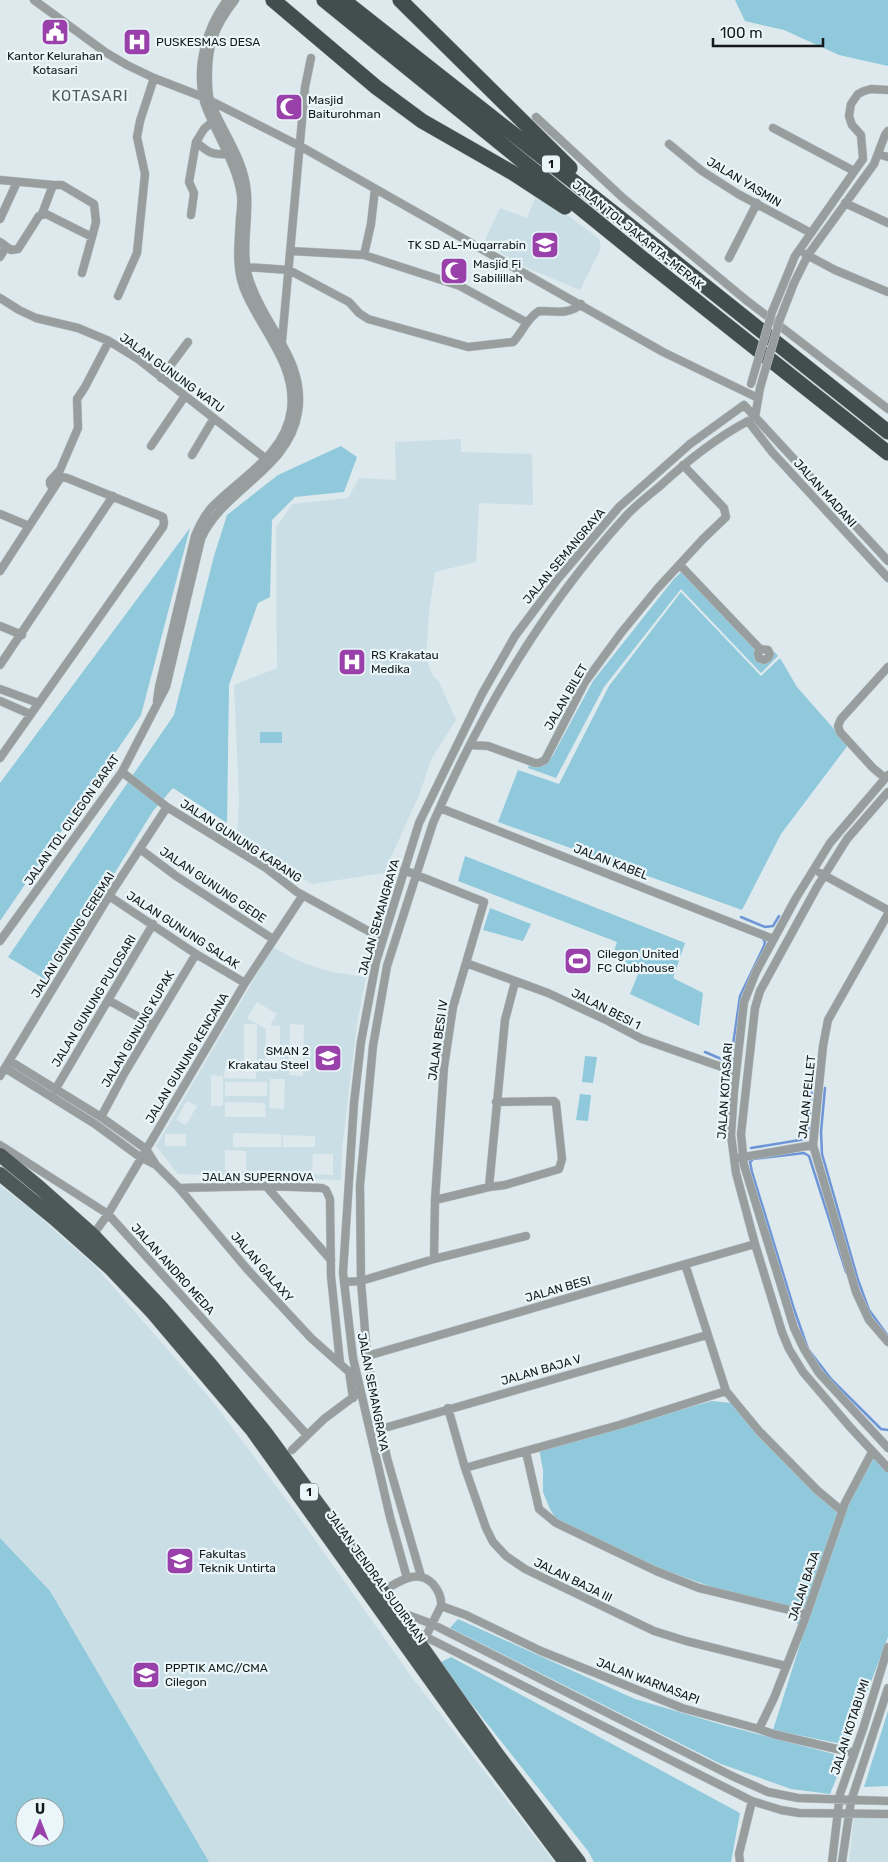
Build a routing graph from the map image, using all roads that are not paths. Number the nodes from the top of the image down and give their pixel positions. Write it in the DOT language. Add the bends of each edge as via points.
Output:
graph roads {
  1 [pos="34,0"];
  2 [pos="227,0"];
  3 [pos="235,0"];
  4 [pos="273,0"];
  5 [pos="324,0"];
  6 [pos="343,0"];
  7 [pos="400,0"];
  8 [pos="310,58"];
  9 [pos="154,78"];
  10 [pos="888,90"];
  11 [pos="206,99"];
  12 [pos="536,117"];
  13 [pos="212,122"];
  14 [pos="773,128"];
  15 [pos="888,131"];
  16 [pos="196,142"];
  17 [pos="669,144"];
  18 [pos="300,146"];
  19 [pos="228,154"];
  20 [pos="878,154"];
  21 [pos="888,157"];
  22 [pos="854,171"];
  23 [pos="0,180"];
  24 [pos="18,182"];
  25 [pos="53,185"];
  26 [pos="375,189"];
  27 [pos="757,203"];
  28 [pos="845,203"];
  29 [pos="42,214"];
  30 [pos="191,215"];
  31 [pos="620,218"];
  32 [pos="0,219"];
  33 [pos="888,223"];
  34 [pos="810,233"];
  35 [pos="92,237"];
  36 [pos="3,245"];
  37 [pos="290,251"];
  38 [pos="799,251"];
  39 [pos="364,255"];
  40 [pos="808,255"];
  41 [pos="0,257"];
  42 [pos="642,258"];
  43 [pos="729,258"];
  44 [pos="246,267"];
  45 [pos="289,270"];
  46 [pos="82,274"];
  47 [pos="888,292"];
  48 [pos="118,296"];
  49 [pos="0,298"];
  50 [pos="581,304"];
  51 [pos="526,322"];
  52 [pos="109,341"];
  53 [pos="188,342"];
  54 [pos="282,342"];
  55 [pos="161,378"];
  56 [pos="748,393"];
  57 [pos="184,396"];
  58 [pos="758,398"];
  59 [pos="742,407"];
  60 [pos="888,409"];
  61 [pos="214,418"];
  62 [pos="752,419"];
  63 [pos="888,432"];
  64 [pos="151,446"];
  65 [pos="888,452"];
  66 [pos="192,455"];
  67 [pos="269,461"];
  68 [pos="683,465"];
  69 [pos="52,489"];
  70 [pos="113,496"];
  71 [pos="0,514"];
  72 [pos="29,526"];
  73 [pos="888,561"];
  74 [pos="680,565"];
  75 [pos="0,570"];
  76 [pos="888,578"];
  77 [pos="557,580"];
  78 [pos="567,588"];
  79 [pos="0,626"];
  80 [pos="22,635"];
  81 [pos="760,649"];
  82 [pos="0,665"];
  83 [pos="888,667"];
  84 [pos="0,689"];
  85 [pos="0,701"];
  86 [pos="38,703"];
  87 [pos="30,714"];
  88 [pos="475,733"];
  89 [pos="470,744"];
  90 [pos="488,746"];
  91 [pos="0,758"];
  92 [pos="122,772"];
  93 [pos="887,776"];
  94 [pos="888,792"];
  95 [pos="167,806"];
  96 [pos="440,808"];
  97 [pos="140,849"];
  98 [pos="404,870"];
  99 [pos="814,870"];
  100 [pos="417,874"];
  101 [pos="824,876"];
  102 [pos="302,894"];
  103 [pos="109,896"];
  104 [pos="888,910"];
  105 [pos="888,914"];
  106 [pos="153,924"];
  107 [pos="770,938"];
  108 [pos="273,939"];
  109 [pos="383,939"];
  110 [pos="0,941"];
  111 [pos="196,954"];
  112 [pos="466,963"];
  113 [pos="245,982"];
  114 [pos="515,982"];
  115 [pos="108,1000"];
  116 [pos="154,1025"];
  117 [pos="8,1065"];
  118 [pos="736,1072"];
  119 [pos="0,1076"];
  120 [pos="55,1090"];
  121 [pos="496,1102"];
  122 [pos="101,1117"];
  123 [pos="0,1144"];
  124 [pos="813,1145"];
  125 [pos="146,1149"];
  126 [pos="0,1155"];
  127 [pos="140,1157"];
  128 [pos="744,1157"];
  129 [pos="734,1159"];
  130 [pos="156,1165"];
  131 [pos="0,1174"];
  132 [pos="266,1186"];
  133 [pos="489,1187"];
  134 [pos="179,1188"];
  135 [pos="435,1200"];
  136 [pos="108,1214"];
  137 [pos="93,1234"];
  138 [pos="526,1236"];
  139 [pos="755,1244"];
  140 [pos="434,1259"];
  141 [pos="331,1260"];
  142 [pos="685,1264"];
  143 [pos="361,1281"];
  144 [pos="344,1282"];
  145 [pos="707,1335"];
  146 [pos="888,1342"];
  147 [pos="367,1356"];
  148 [pos="340,1363"];
  149 [pos="814,1365"];
  150 [pos="349,1371"];
  151 [pos="803,1372"];
  152 [pos="357,1378"];
  153 [pos="360,1392"];
  154 [pos="726,1392"];
  155 [pos="353,1398"];
  156 [pos="448,1408"];
  157 [pos="381,1429"];
  158 [pos="307,1434"];
  159 [pos="886,1443"];
  160 [pos="292,1450"];
  161 [pos="526,1452"];
  162 [pos="872,1452"];
  163 [pos="465,1468"];
  164 [pos="888,1468"];
  165 [pos="842,1512"];
  166 [pos="421,1576"];
  167 [pos="406,1578"];
  168 [pos="378,1598"];
  169 [pos="442,1606"];
  170 [pos="806,1614"];
  171 [pos="393,1617"];
  172 [pos="432,1624"];
  173 [pos="408,1627"];
  174 [pos="426,1636"];
  175 [pos="888,1648"];
  176 [pos="786,1666"];
  177 [pos="888,1688"];
  178 [pos="760,1729"];
  179 [pos="854,1754"];
  180 [pos="752,1801"];
  181 [pos="838,1801"];
  182 [pos="851,1801"];
  183 [pos="888,1801"];
  184 [pos="837,1814"];
  185 [pos="848,1814"];
  186 [pos="888,1814"];
  187 [pos="565,1862"];
  188 [pos="579,1862"];
  189 [pos="740,1862"];
  190 [pos="832,1862"];
  191 [pos="842,1862"];
  1 -- 9 [label="street" via="105,52"];
  2 -- 11 [label="street" via="211,28 202,61"];
  3 -- 11 [label="street" via="212,39 207,62"];
  4 -- 42 [label="highway" via="376,87 422,121 513,173"];
  5 -- 42 [label="highway, JALAN TOL JAKARTA–MERAK / 1"];
  6 -- 31 [label="highway, JALAN TOL JAKARTA–MERAK / 1"];
  7 -- 31 [label="highway"];
  8 -- 18 [label="street"];
  9 -- 11 [label="street"];
  9 -- 48 [label="street" via="138,130 145,174 137,253"];
  10 -- 22 [label="street" via="864,91 851,104 850,121 861,135 863,154"];
  11 -- 13 [label="street"];
  11 -- 18 [label="street"];
  11 -- 44 [label="street" via="244,176 247,193"];
  12 -- 60 [label="street" via="623,198 746,300"];
  13 -- 16 [label="street"];
  13 -- 19 [label="street"];
  14 -- 22 [label="street"];
  15 -- 20 [label="street"];
  16 -- 19 [label="street" via="210,153"];
  16 -- 30 [label="street" via="189,182 194,193"];
  17 -- 27 [label="street, JALAN YASMIN" via="702,171"];
  18 -- 26 [label="street"];
  18 -- 37 [label="street"];
  19 -- 67 [label="street" via="238,178 241,198 240,275 253,310 290,379 289,421"];
  20 -- 21 [label="street"];
  20 -- 28 [label="street"];
  22 -- 34 [label="street"];
  23 -- 24 [label="street"];
  24 -- 25 [label="street"];
  24 -- 32 [label="street"];
  25 -- 29 [label="street"];
  25 -- 35 [label="street" via="62,184 94,204 96,222"];
  26 -- 39 [label="street"];
  26 -- 50 [label="street"];
  27 -- 34 [label="street, JALAN YASMIN"];
  27 -- 43 [label="street"];
  28 -- 33 [label="street"];
  28 -- 40 [label="street"];
  29 -- 35 [label="street"];
  29 -- 36 [label="street" via="18,249 11,250"];
  31 -- 63 [label="highway, JALAN TOL JAKARTA–MERAK / 1"];
  34 -- 38 [label="street"];
  35 -- 46 [label="street"];
  36 -- 41 [label="street"];
  37 -- 39 [label="street"];
  37 -- 45 [label="street"];
  38 -- 40 [label="street"];
  38 -- 56 [label="street, bridge" via="785,276 772,312"];
  39 -- 51 [label="street" via="456,284"];
  40 -- 47 [label="street"];
  40 -- 58 [label="street, bridge" via="780,319"];
  42 -- 65 [label="highway, JALAN TOL JAKARTA–MERAK / 1"];
  44 -- 45 [label="street"];
  44 -- 54 [label="street" via="260,306"];
  45 -- 51 [label="street" via="349,302 368,319 458,346 513,342"];
  45 -- 54 [label="street"];
  49 -- 52 [label="street, JALAN GUNUNG WATU" via="36,318 78,328"];
  50 -- 51 [label="street" via="570,311 538,311"];
  50 -- 56 [label="street" via="672,357"];
  52 -- 55 [label="street, JALAN GUNUNG WATU"];
  52 -- 69 [label="street" via="77,399 78,428 60,470 50,481"];
  53 -- 55 [label="street"];
  54 -- 67 [label="street" via="297,377 299,402 294,429 286,444"];
  55 -- 57 [label="street, JALAN GUNUNG WATU"];
  56 -- 58 [label="street"];
  56 -- 59 [label="street"];
  57 -- 61 [label="street, JALAN GUNUNG WATU"];
  57 -- 64 [label="street"];
  58 -- 62 [label="street"];
  59 -- 62 [label="street"];
  59 -- 77 [label="street, JALAN SEMANGRAYA" via="690,444 619,507"];
  61 -- 66 [label="street"];
  61 -- 67 [label="street, JALAN GUNUNG WATU"];
  62 -- 68 [label="street, JALAN SEMANGRAYA" via="730,430"];
  62 -- 73 [label="street, JALAN MADANI"];
  62 -- 76 [label="street, JALAN MADANI" via="772,452"];
  67 -- 92 [label="street, JALAN TOL CILEGON BARAT" via="205,528 166,687"];
  68 -- 74 [label="street, JALAN BILET" via="727,515"];
  68 -- 78 [label="street, JALAN SEMANGRAYA" via="627,515"];
  69 -- 70 [label="street" via="60,477 64,477"];
  69 -- 72 [label="street"];
  70 -- 80 [label="street"];
  70 -- 86 [label="street" via="163,517 163,527"];
  71 -- 72 [label="street"];
  72 -- 75 [label="street"];
  74 -- 81 [label="street"];
  74 -- 90 [label="street, JALAN BILET" via="621,633 585,682 545,760 535,763"];
  77 -- 78 [label="street"];
  77 -- 98 [label="street, JALAN SEMANGRAYA" via="515,636 482,694 419,823"];
  78 -- 88 [label="street, JALAN SEMANGRAYA" via="525,647"];
  79 -- 80 [label="street"];
  80 -- 82 [label="street"];
  83 -- 93 [label="street" via="838,726 873,768"];
  84 -- 86 [label="street"];
  85 -- 87 [label="street"];
  86 -- 87 [label="street"];
  87 -- 91 [label="street"];
  88 -- 89 [label="street, JALAN SEMANGRAYA"];
  88 -- 90 [label="street"];
  89 -- 90 [label="street, JALAN BILET"];
  89 -- 96 [label="street, JALAN SEMANGRAYA"];
  92 -- 95 [label="street, JALAN GUNUNG KARANG"];
  92 -- 110 [label="street, JALAN TOL CILEGON BARAT"];
  93 -- 99 [label="street, JALAN KOTASARI" via="830,842"];
  94 -- 101 [label="street, JALAN KOTASARI" via="847,839"];
  95 -- 97 [label="street, JALAN GUNUNG CEREMAI"];
  95 -- 102 [label="street, JALAN GUNUNG KARANG"];
  96 -- 100 [label="street, JALAN SEMANGRAYA"];
  96 -- 107 [label="street, JALAN KABEL"];
  97 -- 103 [label="street, JALAN GUNUNG CEREMAI"];
  97 -- 108 [label="street, JALAN GUNUNG GEDE"];
  98 -- 100 [label="street"];
  98 -- 109 [label="street, JALAN SEMANGRAYA"];
  99 -- 101 [label="street"];
  99 -- 107 [label="street, JALAN KOTASARI"];
  100 -- 112 [label="street, JALAN BESI IV" via="484,902"];
  100 -- 143 [label="street, JALAN SEMANGRAYA" via="387,966 373,1046 360,1185"];
  101 -- 104 [label="street"];
  101 -- 128 [label="street, JALAN KOTASARI" via="756,1002 741,1134"];
  102 -- 108 [label="street, JALAN GUNUNG KENCANA"];
  102 -- 109 [label="street, JALAN GUNUNG KARANG"];
  103 -- 106 [label="street, JALAN GUNUNG SALAK"];
  103 -- 117 [label="street, JALAN GUNUNG CEREMAI"];
  105 -- 124 [label="street, JALAN PELLET" via="828,1020"];
  106 -- 111 [label="street, JALAN GUNUNG SALAK"];
  106 -- 115 [label="street, JALAN GUNUNG PULOSARI"];
  107 -- 118 [label="street, JALAN KOTASARI" via="745,998"];
  108 -- 113 [label="street, JALAN GUNUNG KENCANA"];
  109 -- 144 [label="street, JALAN SEMANGRAYA" via="360,1051 353,1112"];
  111 -- 113 [label="street, JALAN GUNUNG SALAK"];
  111 -- 116 [label="street, JALAN GUNUNG KUPAK"];
  112 -- 114 [label="street, JALAN BESI 1"];
  112 -- 135 [label="street, JALAN BESI IV" via="453,1007 444,1067"];
  113 -- 125 [label="street, JALAN GUNUNG KENCANA"];
  114 -- 118 [label="street, JALAN BESI 1" via="548,993 642,1039"];
  114 -- 121 [label="street" via="505,1020"];
  115 -- 116 [label="street"];
  115 -- 120 [label="street, JALAN GUNUNG PULOSARI"];
  116 -- 122 [label="street, JALAN GUNUNG KUPAK"];
  117 -- 119 [label="street, JALAN GUNUNG CEREMAI"];
  117 -- 120 [label="street, JALAN GALAXY"];
  117 -- 127 [label="street, JALAN GALAXY"];
  118 -- 129 [label="street, JALAN KOTASARI" via="731,1135"];
  120 -- 122 [label="street, JALAN GALAXY"];
  121 -- 133 [label="street"];
  121 -- 133 [label="street" via="554,1100 562,1159 556,1170"];
  122 -- 125 [label="street, JALAN GALAXY"];
  123 -- 136 [label="street, JALAN ANDRO MEDA"];
  124 -- 128 [label="street"];
  124 -- 146 [label="street, JALAN PELLET" via="856,1292 870,1320"];
  125 -- 127 [label="street, JALAN GUNUNG KENCANA"];
  125 -- 130 [label="street, JALAN GALAXY"];
  126 -- 137 [label="highway, 1"];
  127 -- 130 [label="street, JALAN GALAXY"];
  127 -- 136 [label="street, JALAN GUNUNG KENCANA"];
  128 -- 129 [label="street"];
  128 -- 149 [label="street, JALAN KOTASARI" via="745,1172 794,1328"];
  129 -- 139 [label="street, JALAN KOTASARI"];
  130 -- 134 [label="street, JALAN GALAXY"];
  131 -- 168 [label="highway, JALAN JENDRAL SUDIRMAN / 1" via="89,1250 152,1312 252,1430"];
  132 -- 134 [label="street, JALAN SUPERNOVA"];
  132 -- 141 [label="street"];
  132 -- 141 [label="street, JALAN SUPERNOVA" via="326,1190 330,1199"];
  133 -- 135 [label="street"];
  134 -- 148 [label="street, JALAN GALAXY" via="247,1270 311,1338"];
  135 -- 140 [label="street, JALAN BESI IV"];
  136 -- 137 [label="street, JALAN GUNUNG KENCANA"];
  136 -- 158 [label="street, JALAN ANDRO MEDA"];
  137 -- 168 [label="highway, 1" via="160,1306 259,1424"];
  138 -- 140 [label="street"];
  139 -- 142 [label="street, JALAN BESI"];
  139 -- 151 [label="street, JALAN KOTASARI" via="782,1332"];
  140 -- 143 [label="street"];
  141 -- 148 [label="street"];
  142 -- 145 [label="street"];
  142 -- 147 [label="street, JALAN BESI"];
  143 -- 144 [label="street"];
  143 -- 147 [label="street, JALAN SEMANGRAYA"];
  144 -- 152 [label="street, JALAN SEMANGRAYA"];
  145 -- 154 [label="street"];
  145 -- 156 [label="street, JALAN BAJA V"];
  147 -- 157 [label="street, JALAN SEMANGRAYA"];
  148 -- 150 [label="street, JALAN GALAXY"];
  149 -- 151 [label="street"];
  149 -- 159 [label="street, JALAN KOTASARI"];
  150 -- 152 [label="street, JALAN GALAXY"];
  150 -- 155 [label="street"];
  151 -- 162 [label="street, JALAN KOTASARI"];
  152 -- 153 [label="street, JALAN SEMANGRAYA"];
  153 -- 155 [label="street"];
  153 -- 167 [label="street, JALAN SEMANGRAYA"];
  154 -- 161 [label="street"];
  154 -- 165 [label="street" via="765,1437"];
  155 -- 158 [label="street"];
  156 -- 157 [label="street, JALAN BAJA V"];
  156 -- 163 [label="street, JALAN BAJA III"];
  157 -- 166 [label="street, JALAN SEMANGRAYA"];
  158 -- 160 [label="street"];
  161 -- 163 [label="street"];
  161 -- 170 [label="street" via="539,1509 556,1523 699,1588"];
  162 -- 164 [label="street, JALAN KOTASARI"];
  162 -- 165 [label="street, JALAN BAJA"];
  163 -- 176 [label="street, JALAN BAJA III" via="493,1542 525,1569 654,1631"];
  165 -- 170 [label="street, JALAN BAJA"];
  166 -- 167 [label="street"];
  166 -- 169 [label="street" via="437,1590"];
  167 -- 168 [label="street"];
  168 -- 171 [label="highway, JALAN JENDRAL SUDIRMAN / 1"];
  169 -- 172 [label="street"];
  169 -- 178 [label="street, JALAN WARNASAPI" via="541,1651 682,1708"];
  170 -- 176 [label="street, JALAN BAJA"];
  171 -- 172 [label="street"];
  171 -- 173 [label="highway, 1"];
  171 -- 187 [label="highway, JALAN JENDRAL SUDIRMAN / 1" via="467,1731"];
  172 -- 174 [label="street"];
  172 -- 181 [label="street" via="768,1792"];
  173 -- 174 [label="street"];
  173 -- 188 [label="highway, 1" via="497,1754"];
  174 -- 180 [label="street"];
  175 -- 179 [label="street, JALAN KOTABUMI"];
  176 -- 178 [label="street, JALAN BAJA"];
  177 -- 182 [label="street, JALAN KOTABUMI"];
  178 -- 179 [label="street, JALAN WARNASAPI"];
  179 -- 181 [label="street, JALAN KOTABUMI"];
  180 -- 184 [label="street" via="799,1813"];
  180 -- 189 [label="street" via="739,1854"];
  181 -- 182 [label="street"];
  181 -- 184 [label="street, JALAN KOTABUMI"];
  182 -- 183 [label="street"];
  182 -- 185 [label="street, JALAN KOTABUMI"];
  184 -- 185 [label="street"];
  184 -- 190 [label="street, JALAN KOTABUMI"];
  185 -- 186 [label="street"];
  185 -- 191 [label="street, JALAN KOTABUMI"];
}
